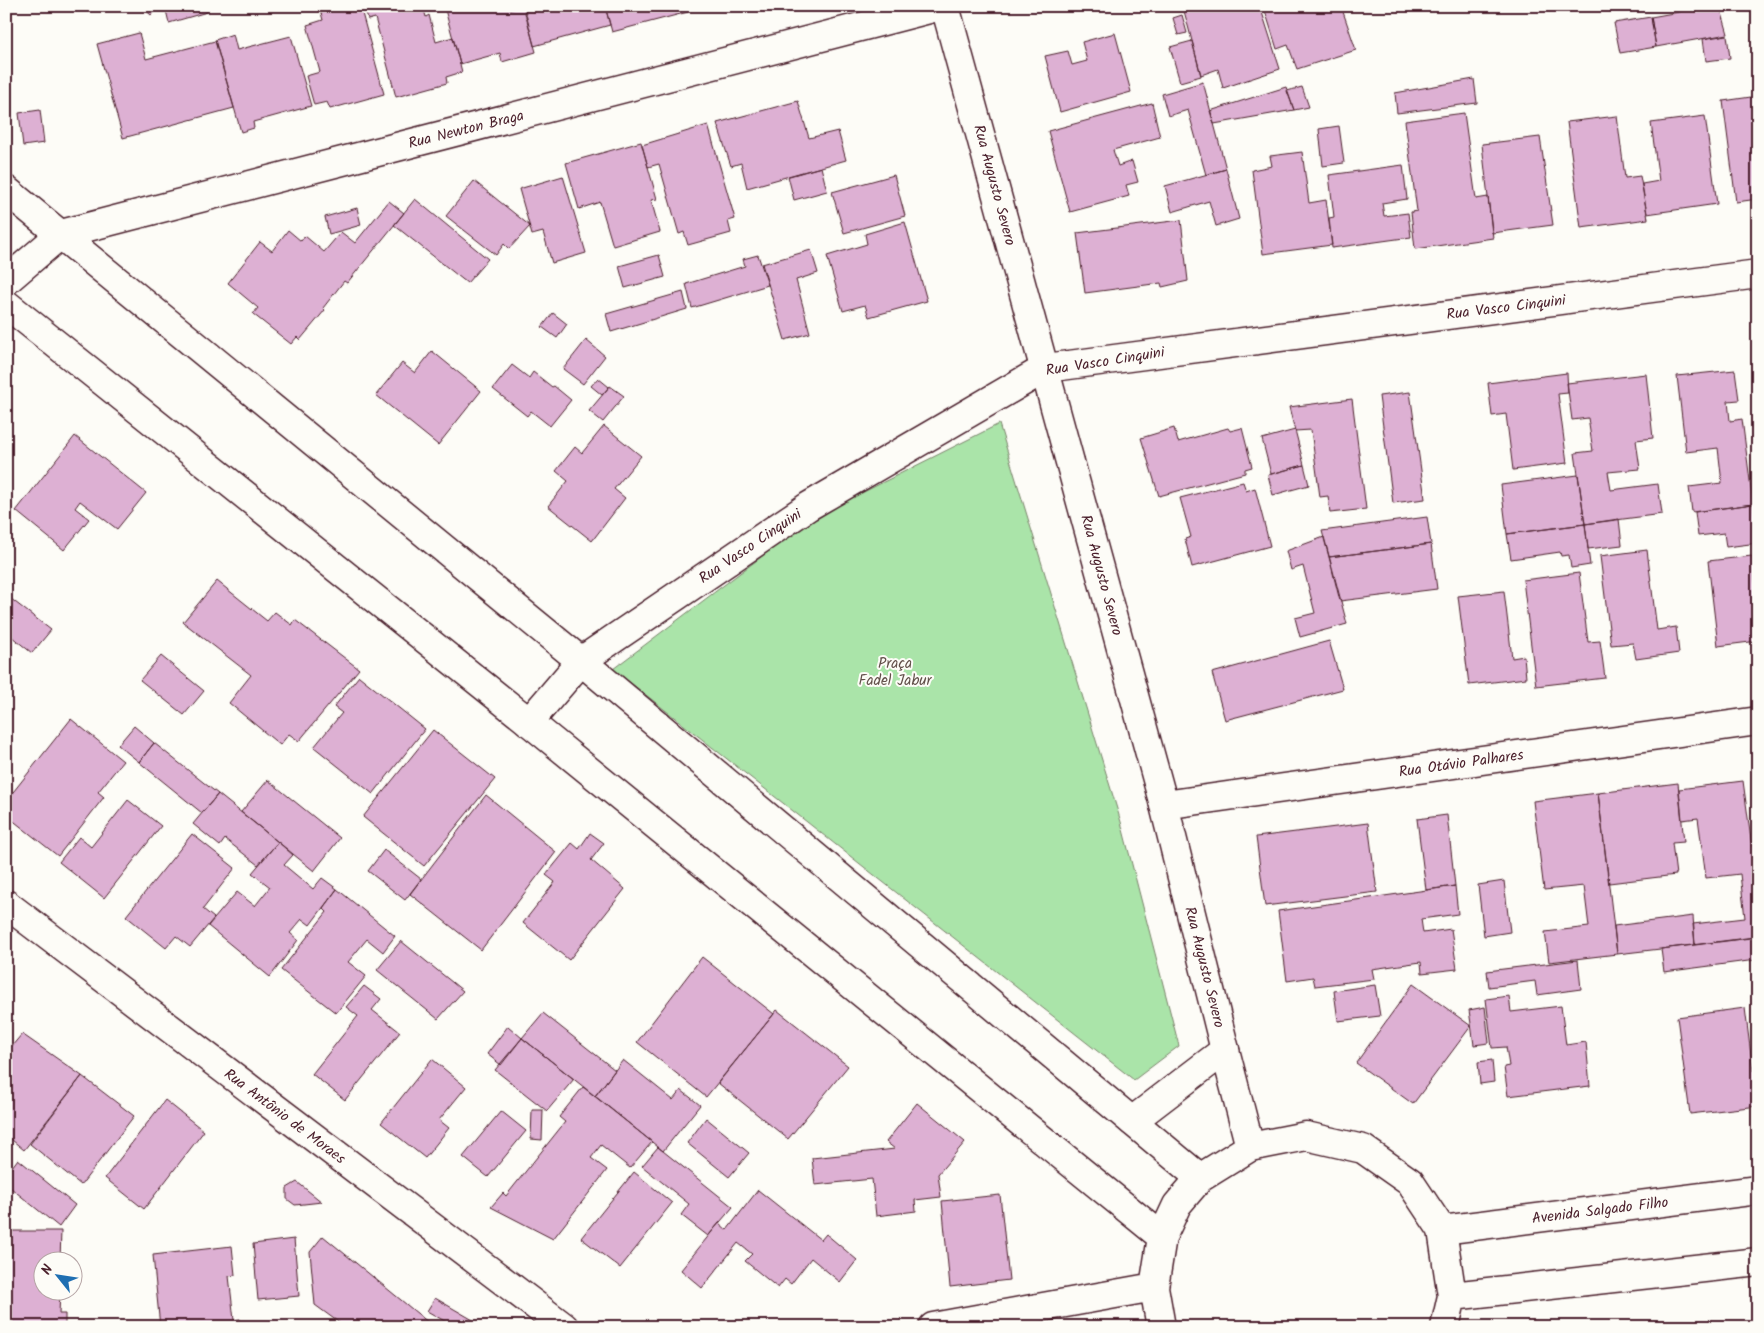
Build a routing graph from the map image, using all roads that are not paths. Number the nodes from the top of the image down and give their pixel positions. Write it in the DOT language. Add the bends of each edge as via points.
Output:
graph roads {
  1 [pos="941,6"];
  2 [pos="945,6"];
  3 [pos="6,190"];
  4 [pos="61,234"];
  5 [pos="1758,274"];
  6 [pos="6,281"];
  7 [pos="6,304"];
  8 [pos="1046,368"];
  9 [pos="581,661"];
  10 [pos="1758,721"];
  11 [pos="529,722"];
  12 [pos="1164,805"];
  13 [pos="6,904"];
  14 [pos="1225,1050"];
  15 [pos="1132,1121"];
  16 [pos="1250,1147"];
  17 [pos="1200,1178"];
  18 [pos="1758,1190"];
  19 [pos="1442,1230"];
  20 [pos="1162,1237"];
  21 [pos="1758,1262"];
  22 [pos="1154,1287"];
  23 [pos="1452,1296"];
  24 [pos="564,1327"];
  25 [pos="932,1327"];
  26 [pos="1161,1327"];
  27 [pos="1445,1327"];
  1 -- 4 [label="street, Rua Newton Braga"];
  2 -- 8 [label="street, Rua Augusto Severo"];
  3 -- 4 [label="street"];
  4 -- 6 [label="street, Rua Newton Braga"];
  4 -- 9 [label="street"];
  5 -- 8 [label="street, Rua Vasco Cinquini"];
  7 -- 11 [label="street"];
  8 -- 9 [label="street, Rua Vasco Cinquini" via="809,506"];
  8 -- 12 [label="street, Rua Augusto Severo"];
  9 -- 11 [label="street, Rua Vasco Cinquini"];
  9 -- 15 [label="street"];
  10 -- 12 [label="street, Rua Otávio Palhares"];
  11 -- 20 [label="street"];
  12 -- 14 [label="street, Rua Augusto Severo"];
  13 -- 24 [label="street, Rua Antônio de Moraes"];
  14 -- 15 [label="street"];
  14 -- 16 [label="street, Rua Augusto Severo"];
  15 -- 17 [label="street"];
  16 -- 17 [label="street"];
  16 -- 19 [label="street" via="1306,1136 1363,1149 1410,1182"];
  17 -- 20 [label="street" via="1177,1205"];
  18 -- 19 [label="street, Avenida Salgado Filho"];
  19 -- 23 [label="street"];
  20 -- 22 [label="street"];
  21 -- 23 [label="street"];
  22 -- 25 [label="street"];
  22 -- 26 [label="street"];
  23 -- 27 [label="street"];
}
